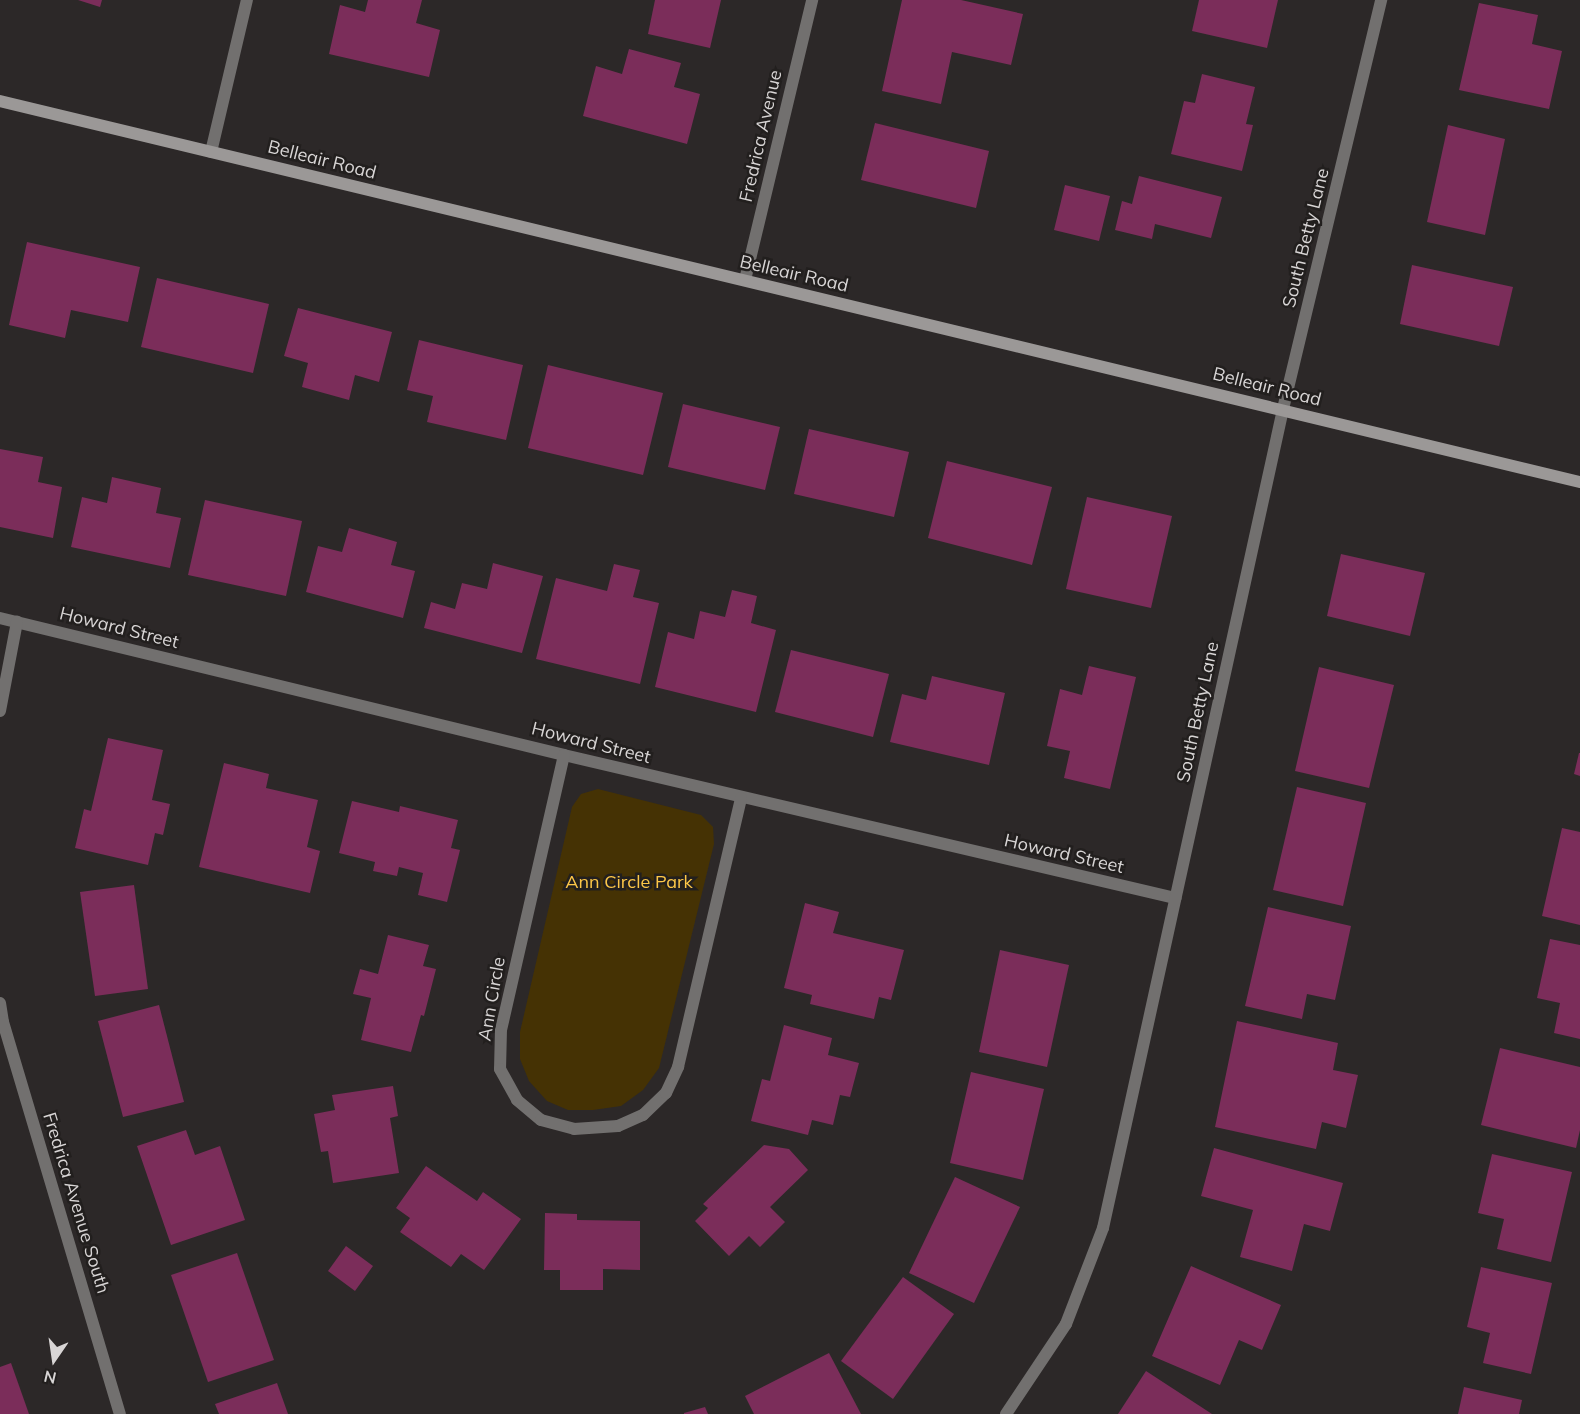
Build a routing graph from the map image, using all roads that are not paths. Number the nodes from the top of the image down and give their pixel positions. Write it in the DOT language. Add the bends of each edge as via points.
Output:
graph roads {
  1 [pos="247,0"];
  2 [pos="812,0"];
  3 [pos="1381,0"];
  4 [pos="0,101"];
  5 [pos="211,152"];
  6 [pos="745,280"];
  7 [pos="1283,409"];
  8 [pos="1580,482"];
  9 [pos="0,618"];
  10 [pos="17,622"];
  11 [pos="0,711"];
  12 [pos="564,755"];
  13 [pos="741,798"];
  14 [pos="1175,898"];
  15 [pos="0,1003"];
  16 [pos="120,1414"];
  17 [pos="1006,1414"];
  1 -- 5 [label="street"];
  2 -- 6 [label="street, Fredrica Avenue"];
  3 -- 7 [label="street, South Betty Lane"];
  4 -- 5 [label="main road, Belleair Road"];
  5 -- 6 [label="main road, Belleair Road"];
  6 -- 7 [label="main road, Belleair Road"];
  7 -- 8 [label="main road, Belleair Road"];
  7 -- 14 [label="street, South Betty Lane"];
  9 -- 10 [label="street, Howard Street"];
  10 -- 11 [label="street"];
  10 -- 12 [label="street, Howard Street"];
  12 -- 13 [label="street, Howard Street"];
  12 -- 13 [label="street, Ann Circle" via="501,1029 500,1069 517,1100 541,1120 574,1129 618,1126 643,1115 666,1093 678,1067"];
  13 -- 14 [label="street, Howard Street"];
  14 -- 17 [label="street, South Betty Lane" via="1103,1228 1066,1324"];
  15 -- 16 [label="street, Fredrica Avenue South"];
}
